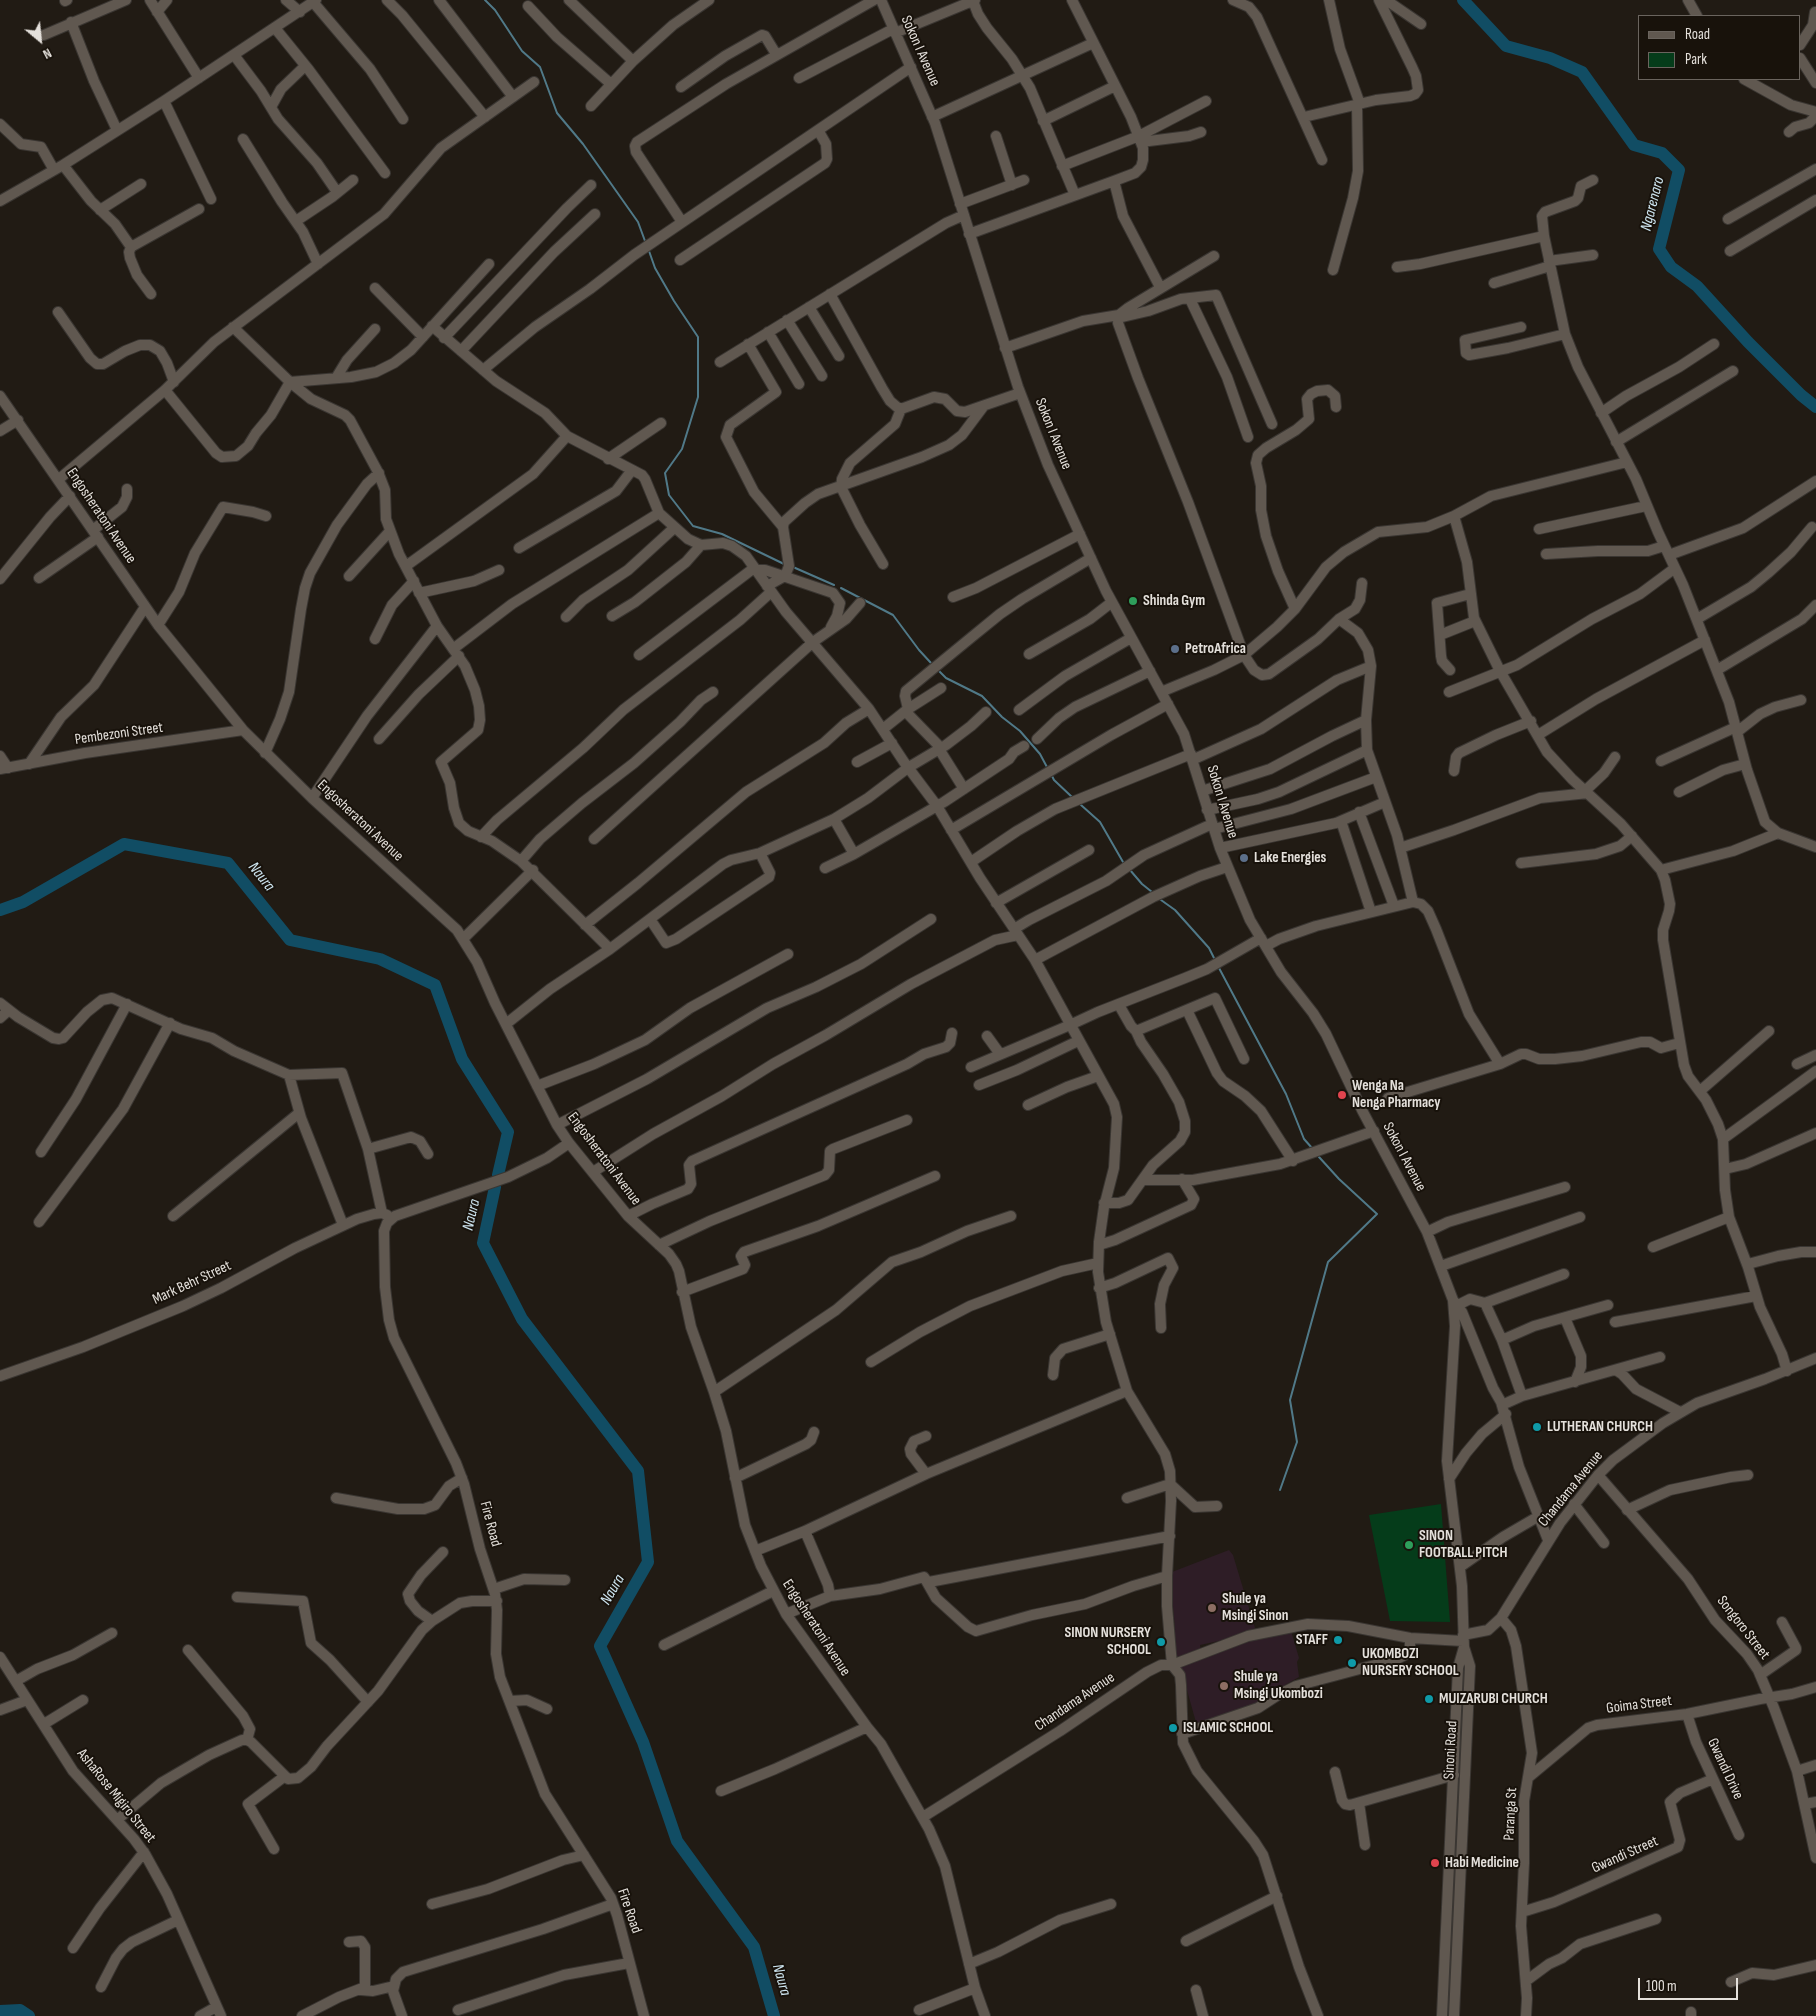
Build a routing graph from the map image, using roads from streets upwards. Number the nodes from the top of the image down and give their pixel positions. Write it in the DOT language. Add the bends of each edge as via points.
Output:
graph roads {
  1 [pos="126,0"];
  2 [pos="150,0"];
  3 [pos="167,0"];
  4 [pos="286,0"];
  5 [pos="387,0"];
  6 [pos="439,0"];
  7 [pos="569,0"];
  8 [pos="709,0"];
  9 [pos="874,0"];
  10 [pos="881,0"];
  11 [pos="974,0"];
  12 [pos="1072,0"];
  13 [pos="1234,0"];
  14 [pos="1329,0"];
  15 [pos="1379,0"];
  16 [pos="1386,0"];
  17 [pos="1688,0"];
  18 [pos="314,1"];
  19 [pos="528,6"];
  20 [pos="157,12"];
  21 [pos="300,12"];
  22 [pos="1815,12"];
  23 [pos="1696,15"];
  24 [pos="71,22"];
  25 [pos="1421,24"];
  26 [pos="275,28"];
  27 [pos="894,31"];
  28 [pos="44,35"];
  29 [pos="1093,42"];
  30 [pos="1801,43"];
  31 [pos="776,54"];
  32 [pos="234,55"];
  33 [pos="1801,60"];
  34 [pos="632,61"];
  35 [pos="305,66"];
  36 [pos="911,67"];
  37 [pos="1022,74"];
  38 [pos="199,78"];
  39 [pos="799,78"];
  40 [pos="1746,80"];
  41 [pos="534,82"];
  42 [pos="1816,83"];
  43 [pos="611,84"];
  44 [pos="681,86"];
  45 [pos="1115,86"];
  46 [pos="514,97"];
  47 [pos="164,101"];
  48 [pos="1206,101"];
  49 [pos="1358,105"];
  50 [pos="590,106"];
  51 [pos="271,107"];
  52 [pos="1816,112"];
  53 [pos="484,117"];
  54 [pos="932,117"];
  55 [pos="1304,118"];
  56 [pos="403,120"];
  57 [pos="1043,122"];
  58 [pos="0,124"];
  59 [pos="117,130"];
  60 [pos="818,130"];
  61 [pos="1201,132"];
  62 [pos="1788,132"];
  63 [pos="996,136"];
  64 [pos="243,139"];
  65 [pos="1140,139"];
  66 [pos="1322,160"];
  67 [pos="1062,166"];
  68 [pos="58,168"];
  69 [pos="1816,169"];
  70 [pos="385,173"];
  71 [pos="353,180"];
  72 [pos="1024,180"];
  73 [pos="1593,180"];
  74 [pos="1114,181"];
  75 [pos="141,184"];
  76 [pos="591,185"];
  77 [pos="1012,185"];
  78 [pos="337,192"];
  79 [pos="1075,195"];
  80 [pos="211,199"];
  81 [pos="1816,200"];
  82 [pos="0,201"];
  83 [pos="960,204"];
  84 [pos="199,209"];
  85 [pos="100,210"];
  86 [pos="595,214"];
  87 [pos="964,215"];
  88 [pos="1728,219"];
  89 [pos="296,221"];
  90 [pos="682,222"];
  91 [pos="969,234"];
  92 [pos="1544,236"];
  93 [pos="131,247"];
  94 [pos="1730,251"];
  95 [pos="1593,255"];
  96 [pos="1214,256"];
  97 [pos="680,260"];
  98 [pos="318,264"];
  99 [pos="489,264"];
  100 [pos="1550,264"];
  101 [pos="1397,267"];
  102 [pos="1333,270"];
  103 [pos="1494,283"];
  104 [pos="1160,287"];
  105 [pos="375,288"];
  106 [pos="150,294"];
  107 [pos="830,294"];
  108 [pos="1190,300"];
  109 [pos="809,307"];
  110 [pos="58,312"];
  111 [pos="1118,317"];
  112 [pos="787,320"];
  113 [pos="432,326"];
  114 [pos="233,327"];
  115 [pos="1521,327"];
  116 [pos="375,329"];
  117 [pos="768,332"];
  118 [pos="1565,334"];
  119 [pos="423,337"];
  120 [pos="444,338"];
  121 [pos="748,344"];
  122 [pos="1714,344"];
  123 [pos="1005,348"];
  124 [pos="461,351"];
  125 [pos="839,356"];
  126 [pos="720,362"];
  127 [pos="483,370"];
  128 [pos="1733,371"];
  129 [pos="822,376"];
  130 [pos="336,378"];
  131 [pos="174,382"];
  132 [pos="290,382"];
  133 [pos="799,384"];
  134 [pos="165,390"];
  135 [pos="1020,393"];
  136 [pos="0,396"];
  137 [pos="983,407"];
  138 [pos="901,408"];
  139 [pos="1336,408"];
  140 [pos="1601,412"];
  141 [pos="18,420"];
  142 [pos="662,422"];
  143 [pos="1272,424"];
  144 [pos="0,431"];
  145 [pos="567,436"];
  146 [pos="1248,437"];
  147 [pos="1616,442"];
  148 [pos="608,458"];
  149 [pos="1627,462"];
  150 [pos="632,470"];
  151 [pos="378,473"];
  152 [pos="59,479"];
  153 [pos="1816,481"];
  154 [pos="841,486"];
  155 [pos="127,489"];
  156 [pos="70,496"];
  157 [pos="1646,506"];
  158 [pos="659,513"];
  159 [pos="266,516"];
  160 [pos="1454,516"];
  161 [pos="783,527"];
  162 [pos="1812,527"];
  163 [pos="674,528"];
  164 [pos="1539,529"];
  165 [pos="390,532"];
  166 [pos="95,534"];
  167 [pos="1080,534"];
  168 [pos="701,545"];
  169 [pos="519,548"];
  170 [pos="1666,550"];
  171 [pos="1546,554"];
  172 [pos="1091,558"];
  173 [pos="883,564"];
  174 [pos="406,566"];
  175 [pos="1675,568"];
  176 [pos="755,569"];
  177 [pos="499,570"];
  178 [pos="349,576"];
  179 [pos="785,576"];
  180 [pos="39,578"];
  181 [pos="0,579"];
  182 [pos="414,581"];
  183 [pos="1362,583"];
  184 [pos="769,589"];
  185 [pos="419,593"];
  186 [pos="1470,594"];
  187 [pos="953,597"];
  188 [pos="1112,602"];
  189 [pos="860,603"];
  190 [pos="1816,605"];
  191 [pos="145,607"];
  192 [pos="1295,608"];
  193 [pos="612,616"];
  194 [pos="566,617"];
  195 [pos="1339,619"];
  196 [pos="1697,619"];
  197 [pos="1475,621"];
  198 [pos="158,625"];
  199 [pos="436,626"];
  200 [pos="826,634"];
  201 [pos="1440,635"];
  202 [pos="1131,638"];
  203 [pos="375,639"];
  204 [pos="1705,640"];
  205 [pos="813,642"];
  206 [pos="456,653"];
  207 [pos="1029,654"];
  208 [pos="1244,655"];
  209 [pos="639,656"];
  210 [pos="1371,666"];
  211 [pos="1450,670"];
  212 [pos="1717,670"];
  213 [pos="1150,671"];
  214 [pos="1500,671"];
  215 [pos="942,688"];
  216 [pos="713,692"];
  217 [pos="1161,692"];
  218 [pos="1449,692"];
  219 [pos="1801,700"];
  220 [pos="1168,704"];
  221 [pos="869,709"];
  222 [pos="907,710"];
  223 [pos="1019,710"];
  224 [pos="986,712"];
  225 [pos="1366,720"];
  226 [pos="1531,721"];
  227 [pos="883,729"];
  228 [pos="1736,729"];
  229 [pos="242,730"];
  230 [pos="1538,735"];
  231 [pos="379,739"];
  232 [pos="1037,739"];
  233 [pos="892,743"];
  234 [pos="1024,746"];
  235 [pos="940,749"];
  236 [pos="1368,750"];
  237 [pos="265,753"];
  238 [pos="0,756"];
  239 [pos="1192,757"];
  240 [pos="1616,757"];
  241 [pos="1660,761"];
  242 [pos="857,762"];
  243 [pos="29,764"];
  244 [pos="1745,764"];
  245 [pos="909,767"];
  246 [pos="4,769"];
  247 [pos="1454,771"];
  248 [pos="1376,777"];
  249 [pos="964,789"];
  250 [pos="1202,791"];
  251 [pos="1587,792"];
  252 [pos="1679,792"];
  253 [pos="312,798"];
  254 [pos="1386,802"];
  255 [pos="937,806"];
  256 [pos="1207,810"];
  257 [pos="1358,812"];
  258 [pos="834,819"];
  259 [pos="1341,821"];
  260 [pos="1213,826"];
  261 [pos="951,830"];
  262 [pos="1778,833"];
  263 [pos="1632,836"];
  264 [pos="481,837"];
  265 [pos="594,839"];
  266 [pos="1816,847"];
  267 [pos="1220,848"];
  268 [pos="1400,848"];
  269 [pos="1089,850"];
  270 [pos="760,853"];
  271 [pos="854,854"];
  272 [pos="521,860"];
  273 [pos="970,862"];
  274 [pos="1521,863"];
  275 [pos="1227,867"];
  276 [pos="825,868"];
  277 [pos="532,870"];
  278 [pos="1661,870"];
  279 [pos="1413,902"];
  280 [pos="996,903"];
  281 [pos="1394,906"];
  282 [pos="1371,912"];
  283 [pos="650,919"];
  284 [pos="931,919"];
  285 [pos="585,924"];
  286 [pos="1016,932"];
  287 [pos="463,939"];
  288 [pos="1263,942"];
  289 [pos="610,949"];
  290 [pos="788,954"];
  291 [pos="1035,960"];
  292 [pos="0,1003"];
  293 [pos="127,1004"];
  294 [pos="1119,1005"];
  295 [pos="9,1010"];
  296 [pos="1187,1010"];
  297 [pos="0,1018"];
  298 [pos="170,1023"];
  299 [pos="506,1024"];
  300 [pos="1070,1025"];
  301 [pos="1136,1030"];
  302 [pos="1769,1031"];
  303 [pos="952,1033"];
  304 [pos="987,1036"];
  305 [pos="1078,1040"];
  306 [pos="1679,1043"];
  307 [pos="1000,1054"];
  308 [pos="1816,1055"];
  309 [pos="1244,1059"];
  310 [pos="1500,1064"];
  311 [pos="1797,1064"];
  312 [pos="971,1067"];
  313 [pos="1816,1071"];
  314 [pos="289,1075"];
  315 [pos="1098,1076"];
  316 [pos="979,1085"];
  317 [pos="537,1086"];
  318 [pos="1700,1092"];
  319 [pos="1388,1098"];
  320 [pos="1028,1106"];
  321 [pos="299,1113"];
  322 [pos="907,1120"];
  323 [pos="558,1125"];
  324 [pos="1374,1131"];
  325 [pos="1816,1133"];
  326 [pos="1723,1139"];
  327 [pos="569,1143"];
  328 [pos="368,1149"];
  329 [pos="41,1152"];
  330 [pos="428,1154"];
  331 [pos="1293,1161"];
  332 [pos="1725,1169"];
  333 [pos="593,1172"];
  334 [pos="935,1176"];
  335 [pos="1182,1179"];
  336 [pos="1143,1180"];
  337 [pos="1565,1186"];
  338 [pos="1104,1203"];
  339 [pos="382,1213"];
  340 [pos="172,1216"];
  341 [pos="628,1216"];
  342 [pos="1011,1216"];
  343 [pos="1580,1217"];
  344 [pos="392,1218"];
  345 [pos="1729,1218"];
  346 [pos="39,1222"];
  347 [pos="343,1226"];
  348 [pos="1427,1232"];
  349 [pos="659,1245"];
  350 [pos="1098,1245"];
  351 [pos="1652,1247"];
  352 [pos="1816,1252"];
  353 [pos="1098,1263"];
  354 [pos="1748,1264"];
  355 [pos="1441,1266"];
  356 [pos="1564,1274"];
  357 [pos="1099,1288"];
  358 [pos="682,1292"];
  359 [pos="1756,1296"];
  360 [pos="1456,1303"];
  361 [pos="1485,1303"];
  362 [pos="1608,1305"];
  363 [pos="1565,1318"];
  364 [pos="1615,1322"];
  365 [pos="1161,1328"];
  366 [pos="1110,1334"];
  367 [pos="1502,1340"];
  368 [pos="1660,1357"];
  369 [pos="1816,1358"];
  370 [pos="871,1362"];
  371 [pos="1616,1370"];
  372 [pos="1787,1370"];
  373 [pos="1053,1375"];
  374 [pos="0,1376"];
  375 [pos="1575,1382"];
  376 [pos="1127,1391"];
  377 [pos="714,1392"];
  378 [pos="1522,1396"];
  379 [pos="1504,1410"];
  380 [pos="1680,1412"];
  381 [pos="814,1432"];
  382 [pos="926,1436"];
  383 [pos="926,1474"];
  384 [pos="1598,1475"];
  385 [pos="1748,1475"];
  386 [pos="462,1478"];
  387 [pos="735,1478"];
  388 [pos="1449,1479"];
  389 [pos="1170,1484"];
  390 [pos="336,1498"];
  391 [pos="1127,1498"];
  392 [pos="1574,1504"];
  393 [pos="1217,1506"];
  394 [pos="1627,1510"];
  395 [pos="1539,1516"];
  396 [pos="805,1531"];
  397 [pos="1170,1536"];
  398 [pos="1548,1540"];
  399 [pos="1604,1543"];
  400 [pos="443,1552"];
  401 [pos="755,1552"];
  402 [pos="1460,1567"];
  403 [pos="1167,1576"];
  404 [pos="565,1580"];
  405 [pos="929,1582"];
  406 [pos="494,1589"];
  407 [pos="773,1592"];
  408 [pos="830,1596"];
  409 [pos="237,1597"];
  410 [pos="496,1601"];
  411 [pos="786,1614"];
  412 [pos="1501,1618"];
  413 [pos="432,1620"];
  414 [pos="1782,1622"];
  415 [pos="112,1633"];
  416 [pos="1410,1638"];
  417 [pos="1463,1641"];
  418 [pos="664,1644"];
  419 [pos="188,1650"];
  420 [pos="0,1658"];
  421 [pos="1172,1664"];
  422 [pos="1760,1675"];
  423 [pos="16,1682"];
  424 [pos="1816,1687"];
  425 [pos="1769,1698"];
  426 [pos="27,1700"];
  427 [pos="84,1700"];
  428 [pos="510,1701"];
  429 [pos="368,1702"];
  430 [pos="547,1709"];
  431 [pos="0,1710"];
  432 [pos="1687,1714"];
  433 [pos="44,1724"];
  434 [pos="867,1727"];
  435 [pos="1182,1734"];
  436 [pos="247,1740"];
  437 [pos="1816,1765"];
  438 [pos="1796,1771"];
  439 [pos="1335,1772"];
  440 [pos="1454,1775"];
  441 [pos="284,1776"];
  442 [pos="1529,1778"];
  443 [pos="1713,1779"];
  444 [pos="721,1791"];
  445 [pos="1816,1802"];
  446 [pos="1359,1803"];
  447 [pos="1805,1804"];
  448 [pos="923,1817"];
  449 [pos="117,1820"];
  450 [pos="1740,1835"];
  451 [pos="1365,1845"];
  452 [pos="274,1849"];
  453 [pos="144,1852"];
  454 [pos="584,1855"];
  455 [pos="1816,1858"];
  456 [pos="1277,1896"];
  457 [pos="432,1904"];
  458 [pos="613,1904"];
  459 [pos="1111,1904"];
  460 [pos="1522,1912"];
  461 [pos="1656,1919"];
  462 [pos="178,1920"];
  463 [pos="1186,1941"];
  464 [pos="349,1942"];
  465 [pos="73,1948"];
  466 [pos="629,1963"];
  467 [pos="969,1964"];
  468 [pos="1816,1965"];
  469 [pos="1526,1981"];
  470 [pos="1731,1982"];
  471 [pos="394,1986"];
  472 [pos="101,1987"];
  473 [pos="975,1988"];
  474 [pos="361,1990"];
  475 [pos="1196,1990"];
  476 [pos="458,2010"];
  477 [pos="918,2010"];
  478 [pos="219,2011"];
  479 [pos="200,2016"];
  480 [pos="302,2016"];
  481 [pos="402,2016"];
  482 [pos="644,2016"];
  483 [pos="985,2016"];
  484 [pos="1203,2016"];
  485 [pos="1318,2016"];
  486 [pos="1442,2016"];
  487 [pos="1454,2016"];
  488 [pos="1526,2016"];
  1 -- 24 [label="street"];
  2 -- 20 [label="street"];
  3 -- 20 [label="street"];
  4 -- 21 [label="street"];
  5 -- 53 [label="street"];
  6 -- 46 [label="street"];
  7 -- 34 [label="street"];
  8 -- 34 [label="street" via="672,25"];
  9 -- 31 [label="street"];
  10 -- 27 [label="street, Sokon I Avenue"];
  11 -- 27 [label="street"];
  11 -- 37 [label="street" via="987,28"];
  12 -- 29 [label="street"];
  13 -- 55 [label="street" via="1253,11"];
  14 -- 49 [label="street"];
  15 -- 49 [label="street" via="1416,76 1418,90 1410,96"];
  16 -- 25 [label="street"];
  17 -- 23 [label="street"];
  18 -- 21 [label="street"];
  18 -- 56 [label="street" via="370,69"];
  19 -- 43 [label="street" via="557,37"];
  20 -- 38 [label="street"];
  21 -- 26 [label="street"];
  22 -- 30 [label="street" via="1813,25"];
  24 -- 28 [label="street"];
  24 -- 59 [label="street"];
  26 -- 32 [label="street"];
  26 -- 35 [label="street"];
  27 -- 36 [label="street, Sokon I Avenue"];
  27 -- 39 [label="street"];
  29 -- 37 [label="street"];
  29 -- 45 [label="street"];
  31 -- 44 [label="street" via="762,35"];
  31 -- 90 [label="street" via="646,135 634,146"];
  32 -- 38 [label="street"];
  32 -- 51 [label="street"];
  33 -- 42 [label="street"];
  34 -- 43 [label="street"];
  35 -- 51 [label="street" via="281,89"];
  35 -- 70 [label="street"];
  36 -- 54 [label="street, Sokon I Avenue"];
  36 -- 60 [label="street"];
  37 -- 54 [label="street"];
  37 -- 57 [label="street"];
  38 -- 47 [label="street"];
  40 -- 52 [label="street" via="1791,105"];
  41 -- 46 [label="street"];
  43 -- 50 [label="street"];
  45 -- 57 [label="street"];
  45 -- 65 [label="street"];
  46 -- 53 [label="street"];
  47 -- 59 [label="street"];
  47 -- 80 [label="street"];
  48 -- 65 [label="street"];
  49 -- 55 [label="street"];
  49 -- 102 [label="street" via="1358,171 1354,198"];
  51 -- 78 [label="street"];
  52 -- 62 [label="street" via="1809,123"];
  53 -- 98 [label="street" via="441,148 384,214"];
  54 -- 83 [label="street, Sokon I Avenue"];
  55 -- 66 [label="street"];
  57 -- 67 [label="street"];
  58 -- 68 [label="street" via="21,144 41,148"];
  59 -- 68 [label="street"];
  60 -- 90 [label="street"];
  60 -- 97 [label="street" via="826,144 825,163"];
  61 -- 65 [label="street" via="1189,136"];
  63 -- 77 [label="street"];
  64 -- 89 [label="street"];
  65 -- 67 [label="street"];
  65 -- 74 [label="street" via="1142,167"];
  67 -- 79 [label="street"];
  68 -- 82 [label="street"];
  68 -- 85 [label="street"];
  69 -- 88 [label="street"];
  71 -- 78 [label="street"];
  72 -- 77 [label="street"];
  73 -- 92 [label="street" via="1581,186 1575,201 1545,212 1542,216"];
  74 -- 79 [label="street"];
  74 -- 104 [label="street" via="1123,216"];
  75 -- 85 [label="street"];
  76 -- 120 [label="street"];
  77 -- 83 [label="street"];
  78 -- 89 [label="street"];
  79 -- 91 [label="street"];
  81 -- 94 [label="street"];
  83 -- 87 [label="street, Sokon I Avenue"];
  84 -- 93 [label="street"];
  85 -- 93 [label="street" via="115,224"];
  86 -- 124 [label="street" via="554,252"];
  87 -- 91 [label="street, Sokon I Avenue"];
  87 -- 107 [label="street"];
  89 -- 98 [label="street"];
  90 -- 127 [label="street" via="535,327"];
  91 -- 123 [label="street, Sokon I Avenue"];
  92 -- 100 [label="street"];
  92 -- 101 [label="street"];
  93 -- 106 [label="street" via="129,252 137,275"];
  95 -- 100 [label="street"];
  96 -- 104 [label="street"];
  98 -- 114 [label="street"];
  99 -- 113 [label="street"];
  100 -- 103 [label="street"];
  100 -- 118 [label="street"];
  104 -- 111 [label="street"];
  105 -- 119 [label="street"];
  107 -- 109 [label="street"];
  107 -- 138 [label="street" via="890,401"];
  108 -- 111 [label="street" via="1181,299"];
  108 -- 143 [label="street" via="1214,295 1218,298"];
  108 -- 146 [label="street" via="1227,377"];
  109 -- 112 [label="street"];
  109 -- 125 [label="street"];
  110 -- 131 [label="street" via="97,364 103,364 140,344 150,345 160,351"];
  111 -- 123 [label="street" via="1083,321"];
  111 -- 208 [label="street" via="1138,378"];
  112 -- 117 [label="street"];
  112 -- 129 [label="street"];
  113 -- 119 [label="street"];
  113 -- 120 [label="street"];
  114 -- 131 [label="street"];
  114 -- 132 [label="street"];
  115 -- 118 [label="street" via="1465,340 1466,353 1493,351"];
  116 -- 130 [label="street" via="347,360"];
  117 -- 121 [label="street"];
  117 -- 133 [label="street"];
  118 -- 140 [label="street"];
  119 -- 130 [label="street" via="394,363 376,372"];
  120 -- 124 [label="street"];
  121 -- 126 [label="street"];
  121 -- 161 [label="street" via="776,392 730,425 726,438 754,492"];
  122 -- 140 [label="street"];
  123 -- 135 [label="street, Sokon I Avenue"];
  124 -- 127 [label="street"];
  127 -- 145 [label="street" via="545,413"];
  128 -- 147 [label="street"];
  130 -- 132 [label="street"];
  131 -- 134 [label="street"];
  132 -- 134 [label="street" via="271,416 248,446 228,458 216,453"];
  132 -- 151 [label="street" via="311,399 350,420"];
  134 -- 152 [label="street"];
  135 -- 137 [label="street"];
  135 -- 167 [label="street, Sokon I Avenue"];
  136 -- 141 [label="street, Engosheratoni Avenue"];
  137 -- 138 [label="street" via="957,411 948,401 934,397"];
  137 -- 154 [label="street" via="958,440 922,457"];
  138 -- 154 [label="street" via="895,424 850,463 844,471"];
  139 -- 192 [label="street" via="1335,396 1328,390 1311,394 1307,399 1309,419 1266,448 1258,455 1256,463 1266,536"];
  140 -- 147 [label="street"];
  141 -- 144 [label="street"];
  141 -- 152 [label="street, Engosheratoni Avenue"];
  142 -- 148 [label="street"];
  145 -- 148 [label="street"];
  145 -- 174 [label="street" via="533,474"];
  147 -- 149 [label="street"];
  148 -- 150 [label="street"];
  149 -- 157 [label="street"];
  149 -- 160 [label="street" via="1491,496"];
  150 -- 158 [label="street" via="645,479"];
  150 -- 169 [label="street" via="616,491"];
  151 -- 165 [label="street" via="385,490"];
  151 -- 237 [label="street" via="337,525 310,573 301,609 289,692"];
  152 -- 156 [label="street, Engosheratoni Avenue"];
  153 -- 170 [label="street" via="1743,528"];
  154 -- 161 [label="street" via="804,503 784,522"];
  154 -- 173 [label="street"];
  155 -- 166 [label="street" via="122,507"];
  156 -- 166 [label="street, Engosheratoni Avenue"];
  156 -- 181 [label="street"];
  157 -- 164 [label="street"];
  157 -- 170 [label="street"];
  158 -- 163 [label="street"];
  158 -- 206 [label="street" via="512,604"];
  159 -- 198 [label="street" via="223,506 195,553 179,592"];
  160 -- 186 [label="street" via="1467,562"];
  160 -- 192 [label="street" via="1427,527 1390,530 1371,536 1326,567"];
  161 -- 179 [label="street" via="789,563"];
  162 -- 196 [label="street" via="1768,573"];
  163 -- 168 [label="street"];
  163 -- 194 [label="street" via="628,570 583,600"];
  165 -- 174 [label="street"];
  165 -- 178 [label="street"];
  166 -- 180 [label="street"];
  166 -- 191 [label="street, Engosheratoni Avenue"];
  167 -- 172 [label="street, Sokon I Avenue"];
  167 -- 187 [label="street"];
  168 -- 176 [label="street" via="723,543 732,546 746,556"];
  168 -- 193 [label="street" via="686,562"];
  170 -- 171 [label="street"];
  170 -- 175 [label="street"];
  172 -- 188 [label="street, Sokon I Avenue"];
  172 -- 222 [label="street" via="1000,614 910,688 904,693"];
  174 -- 182 [label="street"];
  175 -- 196 [label="street"];
  175 -- 214 [label="street" via="1640,594 1517,665"];
  176 -- 179 [label="street"];
  176 -- 184 [label="street"];
  176 -- 209 [label="street"];
  177 -- 185 [label="street" via="474,581"];
  179 -- 184 [label="street"];
  179 -- 200 [label="street" via="833,593 840,603 839,609"];
  182 -- 185 [label="street"];
  182 -- 203 [label="street" via="389,610"];
  183 -- 195 [label="street" via="1360,600 1354,609"];
  184 -- 205 [label="street"];
  184 -- 264 [label="street" via="740,620 624,710"];
  185 -- 199 [label="street"];
  186 -- 197 [label="street"];
  186 -- 201 [label="street" via="1437,603"];
  188 -- 202 [label="street, Sokon I Avenue"];
  188 -- 207 [label="street" via="1090,619"];
  189 -- 200 [label="street"];
  190 -- 212 [label="street" via="1802,620"];
  191 -- 198 [label="street, Engosheratoni Avenue"];
  191 -- 243 [label="street" via="94,685 61,717"];
  192 -- 208 [label="street"];
  195 -- 208 [label="street" via="1318,639 1269,674 1262,675 1254,670"];
  195 -- 210 [label="street" via="1358,633 1368,650"];
  196 -- 204 [label="street"];
  197 -- 201 [label="street"];
  197 -- 214 [label="street"];
  198 -- 229 [label="street, Engosheratoni Avenue"];
  199 -- 206 [label="street"];
  199 -- 253 [label="street" via="366,716"];
  200 -- 205 [label="street"];
  201 -- 211 [label="street" via="1442,661"];
  202 -- 213 [label="street, Sokon I Avenue"];
  202 -- 223 [label="street" via="1066,676"];
  204 -- 212 [label="street"];
  204 -- 230 [label="street" via="1603,695"];
  205 -- 221 [label="street"];
  205 -- 265 [label="street"];
  206 -- 231 [label="street"];
  206 -- 264 [label="street" via="476,690 480,720 472,737 444,757 441,765 450,783 459,823"];
  208 -- 217 [label="street"];
  210 -- 225 [label="street"];
  210 -- 239 [label="street" via="1337,680 1261,729"];
  212 -- 228 [label="street"];
  213 -- 217 [label="street, Sokon I Avenue"];
  213 -- 232 [label="street" via="1075,707"];
  214 -- 218 [label="street"];
  214 -- 226 [label="street"];
  215 -- 222 [label="street"];
  216 -- 272 [label="street" via="634,763 540,839"];
  217 -- 220 [label="street, Sokon I Avenue"];
  219 -- 228 [label="street" via="1775,707"];
  220 -- 239 [label="street, Sokon I Avenue"];
  220 -- 261 [label="street"];
  221 -- 227 [label="street"];
  221 -- 285 [label="street" via="846,723 824,743 746,792"];
  222 -- 227 [label="street"];
  222 -- 235 [label="street"];
  224 -- 235 [label="street"];
  225 -- 236 [label="street"];
  225 -- 250 [label="street" via="1270,769"];
  226 -- 230 [label="street"];
  226 -- 247 [label="street" via="1459,753"];
  227 -- 233 [label="street"];
  228 -- 241 [label="street"];
  228 -- 244 [label="street"];
  229 -- 237 [label="street, Engosheratoni Avenue"];
  229 -- 243 [label="street, Pembezoni Street"];
  230 -- 251 [label="street" via="1550,756"];
  233 -- 242 [label="street"];
  233 -- 245 [label="street"];
  234 -- 249 [label="street"];
  235 -- 245 [label="street"];
  235 -- 249 [label="street"];
  236 -- 248 [label="street"];
  236 -- 256 [label="street" via="1279,792"];
  237 -- 253 [label="street, Engosheratoni Avenue"];
  238 -- 246 [label="street"];
  239 -- 250 [label="street, Sokon I Avenue"];
  239 -- 273 [label="street" via="1055,810 1017,830"];
  240 -- 251 [label="street"];
  243 -- 246 [label="street, Pembezoni Street"];
  244 -- 252 [label="street" via="1723,770"];
  244 -- 262 [label="street" via="1765,822"];
  245 -- 255 [label="street"];
  245 -- 258 [label="street"];
  248 -- 254 [label="street"];
  248 -- 260 [label="street" via="1291,810"];
  249 -- 255 [label="street"];
  250 -- 256 [label="street, Sokon I Avenue"];
  251 -- 263 [label="street"];
  251 -- 268 [label="street" via="1540,798"];
  253 -- 287 [label="street, Engosheratoni Avenue" via="438,912"];
  254 -- 257 [label="street"];
  254 -- 268 [label="street"];
  255 -- 261 [label="street"];
  255 -- 271 [label="street"];
  256 -- 260 [label="street, Sokon I Avenue"];
  257 -- 259 [label="street"];
  257 -- 281 [label="street"];
  258 -- 270 [label="street"];
  258 -- 271 [label="street"];
  259 -- 267 [label="street"];
  259 -- 282 [label="street"];
  260 -- 267 [label="street, Sokon I Avenue"];
  260 -- 286 [label="street" via="1144,854 1106,881 1029,920"];
  261 -- 273 [label="street"];
  262 -- 266 [label="street"];
  262 -- 278 [label="street" via="1733,851"];
  263 -- 274 [label="street" via="1620,846 1596,854"];
  263 -- 278 [label="street"];
  264 -- 272 [label="street" via="506,848"];
  267 -- 275 [label="street, Sokon I Avenue"];
  268 -- 279 [label="street"];
  269 -- 280 [label="street"];
  270 -- 283 [label="street" via="723,864"];
  270 -- 283 [label="street" via="769,877 676,939 666,942"];
  271 -- 276 [label="street"];
  272 -- 277 [label="street"];
  273 -- 280 [label="street"];
  275 -- 288 [label="street, Sokon I Avenue"];
  275 -- 291 [label="street" via="1153,898"];
  277 -- 285 [label="street"];
  277 -- 287 [label="street"];
  278 -- 306 [label="street" via="1670,904 1663,940"];
  279 -- 281 [label="street"];
  279 -- 310 [label="street" via="1428,910 1469,1014"];
  280 -- 286 [label="street"];
  281 -- 282 [label="street"];
  282 -- 288 [label="street"];
  283 -- 289 [label="street"];
  284 -- 323 [label="street" via="862,964 743,1021 640,1083"];
  285 -- 289 [label="street"];
  286 -- 291 [label="street"];
  286 -- 333 [label="street" via="911,984"];
  287 -- 299 [label="street, Engosheratoni Avenue"];
  288 -- 294 [label="street"];
  288 -- 324 [label="street, Sokon I Avenue" via="1326,1034"];
  289 -- 299 [label="street" via="550,989"];
  290 -- 317 [label="street" via="690,1008 640,1043"];
  291 -- 300 [label="street"];
  292 -- 295 [label="street"];
  293 -- 295 [label="street" via="112,998 102,1000 59,1039"];
  293 -- 298 [label="street"];
  293 -- 329 [label="street" via="76,1098"];
  294 -- 300 [label="street"];
  294 -- 301 [label="street"];
  295 -- 297 [label="street"];
  296 -- 301 [label="street"];
  296 -- 309 [label="street" via="1216,998"];
  296 -- 331 [label="street" via="1217,1073 1261,1111"];
  298 -- 314 [label="street" via="212,1038"];
  298 -- 346 [label="street" via="122,1109"];
  299 -- 317 [label="street, Engosheratoni Avenue"];
  300 -- 305 [label="street"];
  300 -- 307 [label="street"];
  301 -- 336 [label="street" via="1179,1102 1185,1121 1185,1132 1180,1141 1158,1160"];
  302 -- 318 [label="street"];
  303 -- 341 [label="street" via="946,1047 924,1054 692,1161 689,1165 691,1187"];
  304 -- 307 [label="street"];
  305 -- 315 [label="street"];
  305 -- 316 [label="street"];
  306 -- 310 [label="street" via="1661,1048 1650,1042 1641,1042 1555,1059 1539,1059 1526,1054"];
  306 -- 318 [label="street" via="1686,1071"];
  307 -- 312 [label="street"];
  308 -- 311 [label="street"];
  310 -- 319 [label="street"];
  313 -- 326 [label="street"];
  314 -- 321 [label="street"];
  314 -- 328 [label="street" via="342,1072"];
  315 -- 320 [label="street"];
  315 -- 338 [label="street" via="1114,1104 1117,1117 1114,1168"];
  317 -- 323 [label="street, Engosheratoni Avenue"];
  318 -- 326 [label="street"];
  321 -- 340 [label="street"];
  321 -- 347 [label="street"];
  322 -- 349 [label="street" via="830,1151 829,1170 825,1175"];
  323 -- 327 [label="street, Engosheratoni Avenue"];
  324 -- 331 [label="street"];
  324 -- 348 [label="street, Sokon I Avenue"];
  325 -- 332 [label="street" via="1746,1164"];
  326 -- 332 [label="street"];
  327 -- 333 [label="street, Engosheratoni Avenue"];
  327 -- 344 [label="street" via="508,1177"];
  328 -- 330 [label="street" via="410,1137 420,1141"];
  328 -- 339 [label="street"];
  331 -- 335 [label="street" via="1226,1175"];
  332 -- 345 [label="street"];
  333 -- 341 [label="street, Engosheratoni Avenue"];
  334 -- 358 [label="street" via="818,1226 746,1252 741,1256 745,1265 743,1269"];
  335 -- 336 [label="street"];
  335 -- 350 [label="street" via="1194,1199 1191,1206"];
  336 -- 338 [label="street" via="1124,1202"];
  337 -- 348 [label="street" via="1448,1222"];
  338 -- 350 [label="street"];
  339 -- 344 [label="street"];
  339 -- 347 [label="street, Mark Behr Street"];
  341 -- 349 [label="street, Engosheratoni Avenue"];
  342 -- 377 [label="street" via="892,1262 836,1310"];
  343 -- 355 [label="street"];
  344 -- 386 [label="street, Fire Road" via="386,1226 383,1240 391,1329"];
  345 -- 351 [label="street"];
  345 -- 354 [label="street"];
  347 -- 374 [label="street, Mark Behr Street" via="182,1306 83,1347"];
  348 -- 355 [label="street, Sokon I Avenue"];
  349 -- 358 [label="street, Engosheratoni Avenue" via="676,1264"];
  350 -- 353 [label="street"];
  352 -- 354 [label="street" via="1801,1252"];
  353 -- 357 [label="street"];
  353 -- 370 [label="street" via="1062,1271 970,1306"];
  354 -- 359 [label="street"];
  355 -- 360 [label="street, Sokon I Avenue"];
  356 -- 361 [label="street"];
  357 -- 365 [label="street" via="1168,1258 1173,1268 1164,1285 1160,1304"];
  357 -- 366 [label="street"];
  358 -- 377 [label="street, Engosheratoni Avenue"];
  359 -- 364 [label="street"];
  359 -- 372 [label="street"];
  360 -- 361 [label="street" via="1470,1299"];
  360 -- 379 [label="street"];
  360 -- 388 [label="street, Sokon I Avenue" via="1447,1434"];
  361 -- 367 [label="street"];
  362 -- 363 [label="street"];
  363 -- 367 [label="street" via="1519,1331"];
  363 -- 375 [label="street" via="1581,1356"];
  366 -- 373 [label="street" via="1063,1349 1056,1358"];
  366 -- 376 [label="street"];
  367 -- 378 [label="street"];
  368 -- 371 [label="street"];
  369 -- 372 [label="street, Chandama Avenue"];
  371 -- 375 [label="street"];
  371 -- 380 [label="street" via="1636,1389"];
  372 -- 380 [label="street, Chandama Avenue"];
  375 -- 378 [label="street"];
  376 -- 383 [label="street"];
  376 -- 389 [label="street" via="1164,1454 1170,1471"];
  377 -- 387 [label="street, Engosheratoni Avenue"];
  378 -- 379 [label="street"];
  379 -- 388 [label="street" via="1471,1446"];
  379 -- 395 [label="street" via="1519,1467"];
  380 -- 384 [label="street, Chandama Avenue" via="1613,1460"];
  381 -- 387 [label="street" via="812,1440 806,1444"];
  382 -- 383 [label="street" via="914,1441 910,1449"];
  383 -- 396 [label="street"];
  384 -- 392 [label="street, Chandama Avenue"];
  384 -- 394 [label="street, Songoro Street"];
  385 -- 394 [label="street" via="1670,1490"];
  386 -- 390 [label="street" via="449,1486 435,1505 424,1509 398,1509"];
  386 -- 406 [label="street, Fire Road"];
  387 -- 401 [label="street, Engosheratoni Avenue"];
  388 -- 402 [label="street, Sokon I Avenue"];
  389 -- 391 [label="street"];
  389 -- 393 [label="street" via="1195,1507"];
  389 -- 397 [label="street"];
  392 -- 398 [label="street, Chandama Avenue"];
  392 -- 399 [label="street"];
  394 -- 422 [label="street, Songoro Street" via="1688,1579"];
  395 -- 398 [label="street"];
  395 -- 402 [label="street"];
  396 -- 401 [label="street"];
  396 -- 408 [label="street"];
  397 -- 403 [label="street"];
  397 -- 405 [label="street"];
  398 -- 412 [label="street, Chandama Avenue"];
  400 -- 413 [label="street" via="408,1594 418,1611"];
  401 -- 407 [label="street, Engosheratoni Avenue"];
  402 -- 417 [label="street, Sokon I Avenue"];
  403 -- 405 [label="street" via="1085,1604 976,1631 936,1598"];
  403 -- 421 [label="street"];
  404 -- 406 [label="street" via="524,1579"];
  405 -- 408 [label="street" via="922,1577 880,1589"];
  406 -- 410 [label="street, Fire Road"];
  407 -- 411 [label="street, Engosheratoni Avenue"];
  407 -- 418 [label="street"];
  408 -- 411 [label="street"];
  409 -- 429 [label="street" via="303,1601 311,1642"];
  410 -- 413 [label="street" via="460,1604"];
  410 -- 428 [label="street, Fire Road" via="497,1664"];
  411 -- 434 [label="street, Engosheratoni Avenue"];
  412 -- 417 [label="street, Chandama Avenue" via="1488,1630"];
  412 -- 442 [label="street, Paranga St" via="1513,1636 1521,1670 1532,1753"];
  413 -- 429 [label="street"];
  414 -- 422 [label="street" via="1796,1650"];
  415 -- 423 [label="street"];
  416 -- 417 [label="street, Chandama Avenue"];
  416 -- 421 [label="street, Chandama Avenue" via="1348,1626 1308,1624 1248,1636"];
  416 -- 435 [label="street" via="1410,1649 1397,1659 1296,1686 1258,1708"];
  417 -- 440 [label="street, Sinoni Road" via="1458,1668"];
  417 -- 487 [label="street, Sinoni Road" via="1470,1666"];
  419 -- 436 [label="street" via="243,1716 250,1729"];
  420 -- 423 [label="street, AshaRose Migiro Street"];
  421 -- 435 [label="street" via="1180,1675"];
  421 -- 448 [label="street, Chandama Avenue" via="1161,1665 1134,1680"];
  422 -- 425 [label="street, Songoro Street"];
  423 -- 426 [label="street, AshaRose Migiro Street"];
  424 -- 425 [label="street, Goima Street"];
  425 -- 432 [label="street, Goima Street"];
  425 -- 438 [label="street, Songoro Street"];
  426 -- 431 [label="street"];
  426 -- 433 [label="street, AshaRose Migiro Street"];
  427 -- 433 [label="street"];
  428 -- 430 [label="street" via="527,1700"];
  428 -- 454 [label="street, Fire Road" via="545,1794"];
  429 -- 441 [label="street" via="304,1774 292,1780"];
  432 -- 442 [label="street, Goima Street" via="1588,1728"];
  432 -- 443 [label="street, Gwandi Drive"];
  433 -- 449 [label="street, AshaRose Migiro Street" via="73,1771"];
  434 -- 444 [label="street"];
  434 -- 448 [label="street, Engosheratoni Avenue" via="881,1744"];
  435 -- 456 [label="street" via="1197,1771 1263,1855"];
  436 -- 441 [label="street"];
  436 -- 449 [label="street" via="230,1744 162,1783"];
  437 -- 438 [label="street"];
  438 -- 447 [label="street, Songoro Street"];
  439 -- 446 [label="street" via="1345,1804"];
  440 -- 446 [label="street"];
  440 -- 486 [label="street, Sinoni Road"];
  441 -- 452 [label="street" via="248,1804"];
  442 -- 460 [label="street, Paranga St" via="1524,1801"];
  443 -- 450 [label="street, Gwandi Drive"];
  443 -- 460 [label="street, Gwandi Street" via="1680,1793 1670,1802 1680,1840 1678,1847 1577,1893"];
  445 -- 447 [label="street"];
  446 -- 451 [label="street"];
  447 -- 455 [label="street, Songoro Street"];
  448 -- 467 [label="street, Engosheratoni Avenue" via="944,1866"];
  449 -- 453 [label="street, AshaRose Migiro Street"];
  453 -- 462 [label="street, AshaRose Migiro Street"];
  453 -- 465 [label="street"];
  454 -- 457 [label="street" via="488,1889"];
  454 -- 458 [label="street, Fire Road"];
  456 -- 463 [label="street"];
  456 -- 485 [label="street"];
  458 -- 466 [label="street, Fire Road"];
  458 -- 471 [label="street" via="543,1930 403,1972"];
  459 -- 467 [label="street" via="1060,1920"];
  460 -- 469 [label="street, Paranga St"];
  461 -- 469 [label="street" via="1580,1944"];
  462 -- 472 [label="street" via="123,1949"];
  462 -- 478 [label="street, AshaRose Migiro Street"];
  464 -- 474 [label="street" via="361,1941 365,1947 366,1983"];
  466 -- 476 [label="street" via="564,1975"];
  466 -- 482 [label="street, Fire Road"];
  467 -- 473 [label="street, Engosheratoni Avenue"];
  468 -- 470 [label="street" via="1774,1975 1752,1972"];
  469 -- 488 [label="street, Paranga St"];
  471 -- 474 [label="street"];
  471 -- 481 [label="street" via="394,2000"];
  473 -- 477 [label="street"];
  473 -- 483 [label="street, Engosheratoni Avenue"];
  474 -- 480 [label="street" via="338,1997"];
  475 -- 484 [label="street"];
  478 -- 479 [label="street"];
}
